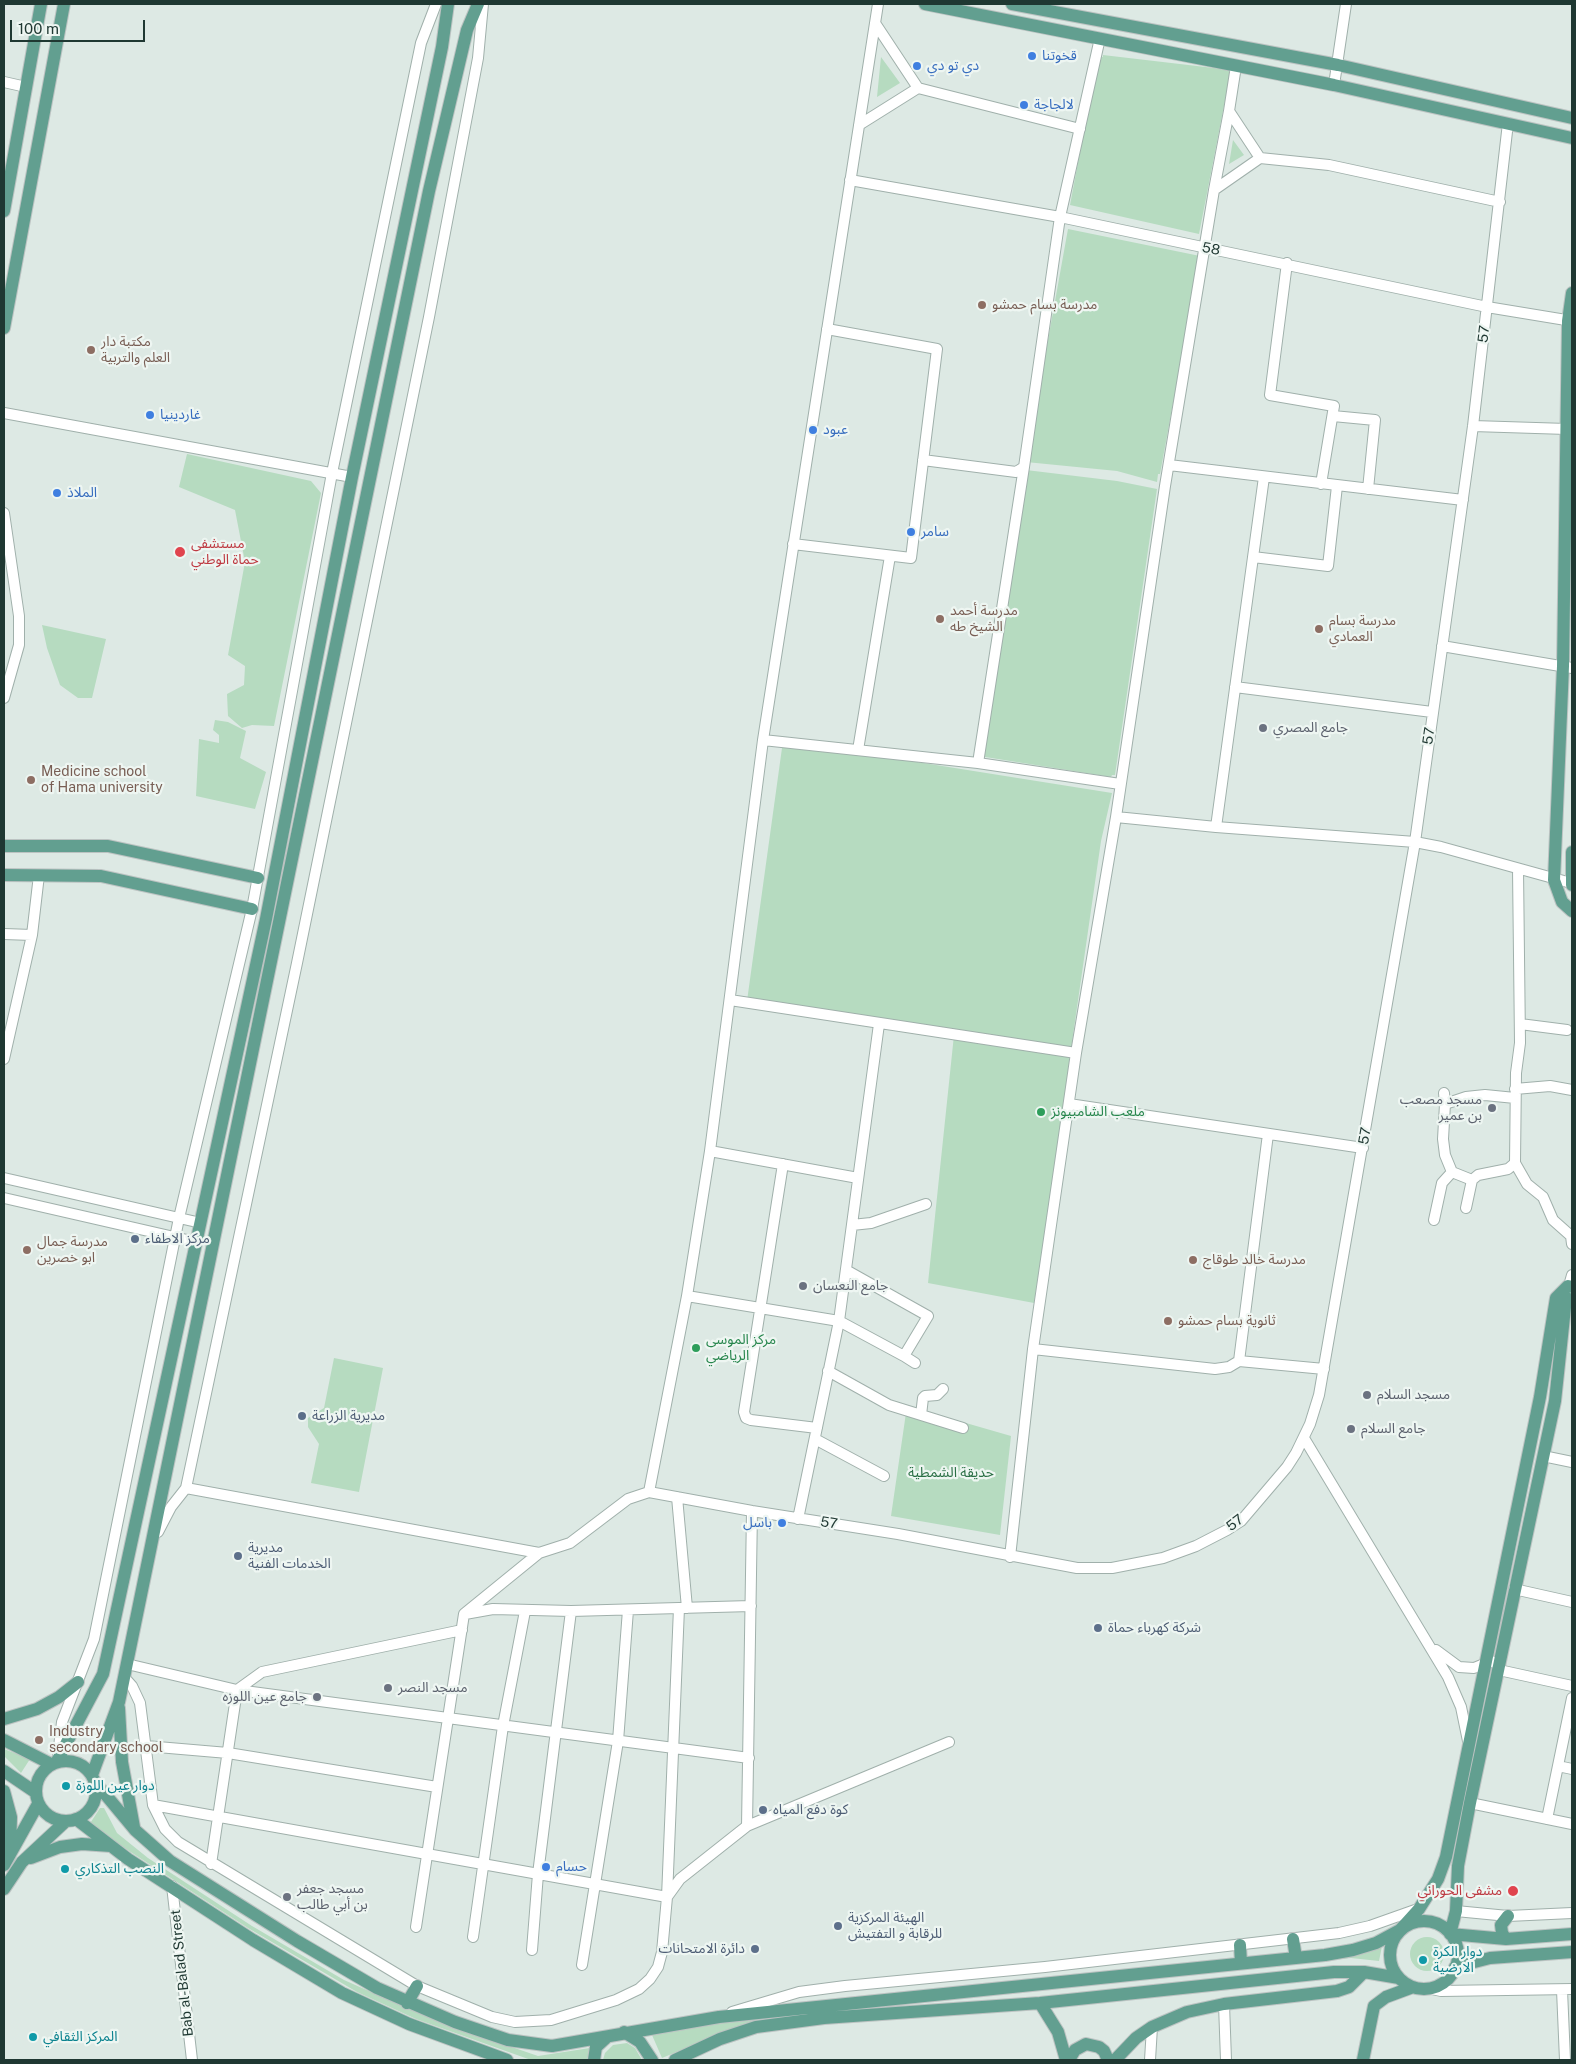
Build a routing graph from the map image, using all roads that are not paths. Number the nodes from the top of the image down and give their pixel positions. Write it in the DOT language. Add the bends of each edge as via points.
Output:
graph roads {
  1 [pos="42,4"];
  2 [pos="64,4"];
  3 [pos="436,4"];
  4 [pos="448,4"];
  5 [pos="478,4"];
  6 [pos="483,4"];
  7 [pos="878,4"];
  8 [pos="925,4"];
  9 [pos="1012,4"];
  10 [pos="1346,4"];
  11 [pos="964,8"];
  12 [pos="875,23"];
  13 [pos="1100,38"];
  14 [pos="1338,65"];
  15 [pos="1236,66"];
  16 [pos="4,82"];
  17 [pos="1334,86"];
  18 [pos="26,87"];
  19 [pos="918,88"];
  20 [pos="1229,111"];
  21 [pos="1572,118"];
  22 [pos="1508,123"];
  23 [pos="859,125"];
  24 [pos="1080,129"];
  25 [pos="1572,138"];
  26 [pos="1260,158"];
  27 [pos="850,180"];
  28 [pos="1214,190"];
  29 [pos="1500,202"];
  30 [pos="4,211"];
  31 [pos="1060,217"];
  32 [pos="1204,248"];
  33 [pos="1287,264"];
  34 [pos="1572,293"];
  35 [pos="1487,307"];
  36 [pos="1570,321"];
  37 [pos="4,328"];
  38 [pos="827,328"];
  39 [pos="1570,400"];
  40 [pos="4,413"];
  41 [pos="1333,416"];
  42 [pos="1473,426"];
  43 [pos="1567,429"];
  44 [pos="923,460"];
  45 [pos="1169,465"];
  46 [pos="1024,467"];
  47 [pos="332,473"];
  48 [pos="352,477"];
  49 [pos="1264,477"];
  50 [pos="1321,484"];
  51 [pos="1338,486"];
  52 [pos="1368,489"];
  53 [pos="1463,500"];
  54 [pos="4,513"];
  55 [pos="793,544"];
  56 [pos="890,556"];
  57 [pos="1253,557"];
  58 [pos="1442,646"];
  59 [pos="1567,660"];
  60 [pos="1236,687"];
  61 [pos="4,698"];
  62 [pos="1432,712"];
  63 [pos="763,740"];
  64 [pos="858,750"];
  65 [pos="978,763"];
  66 [pos="1120,784"];
  67 [pos="1116,817"];
  68 [pos="1216,827"];
  69 [pos="1415,842"];
  70 [pos="4,846"];
  71 [pos="1572,852"];
  72 [pos="1518,869"];
  73 [pos="4,875"];
  74 [pos="39,876"];
  75 [pos="258,878"];
  76 [pos="1554,880"];
  77 [pos="1572,884"];
  78 [pos="252,909"];
  79 [pos="1572,911"];
  80 [pos="4,934"];
  81 [pos="32,935"];
  82 [pos="730,1000"];
  83 [pos="879,1024"];
  84 [pos="1520,1024"];
  85 [pos="1567,1030"];
  86 [pos="1076,1054"];
  87 [pos="4,1059"];
  88 [pos="1572,1090"];
  89 [pos="1444,1093"];
  90 [pos="1515,1094"];
  91 [pos="1069,1104"];
  92 [pos="1445,1104"];
  93 [pos="1268,1134"];
  94 [pos="1363,1148"];
  95 [pos="710,1151"];
  96 [pos="1515,1163"];
  97 [pos="783,1164"];
  98 [pos="1452,1172"];
  99 [pos="4,1178"];
  100 [pos="858,1178"];
  101 [pos="1472,1180"];
  102 [pos="4,1198"];
  103 [pos="926,1204"];
  104 [pos="1466,1208"];
  105 [pos="179,1218"];
  106 [pos="1434,1220"];
  107 [pos="201,1223"];
  108 [pos="852,1225"];
  109 [pos="175,1238"];
  110 [pos="196,1242"];
  111 [pos="1572,1244"];
  112 [pos="846,1270"];
  113 [pos="1570,1289"];
  114 [pos="686,1296"];
  115 [pos="762,1309"];
  116 [pos="839,1322"];
  117 [pos="1033,1349"];
  118 [pos="904,1356"];
  119 [pos="1239,1361"];
  120 [pos="915,1363"];
  121 [pos="1324,1369"];
  122 [pos="828,1371"];
  123 [pos="943,1389"];
  124 [pos="921,1415"];
  125 [pos="817,1428"];
  126 [pos="963,1428"];
  127 [pos="1304,1438"];
  128 [pos="815,1439"];
  129 [pos="1543,1456"];
  130 [pos="1572,1462"];
  131 [pos="884,1476"];
  132 [pos="186,1488"];
  133 [pos="649,1492"];
  134 [pos="677,1498"];
  135 [pos="752,1512"];
  136 [pos="798,1519"];
  137 [pos="539,1553"];
  138 [pos="1010,1557"];
  139 [pos="145,1573"];
  140 [pos="1514,1589"];
  141 [pos="1572,1602"];
  142 [pos="751,1606"];
  143 [pos="683,1608"];
  144 [pos="628,1610"];
  145 [pos="524,1611"];
  146 [pos="571,1611"];
  147 [pos="464,1614"];
  148 [pos="462,1630"];
  149 [pos="1426,1641"];
  150 [pos="127,1664"];
  151 [pos="1484,1664"];
  152 [pos="1499,1670"];
  153 [pos="124,1677"];
  154 [pos="78,1682"];
  155 [pos="1572,1686"];
  156 [pos="237,1690"];
  157 [pos="1572,1698"];
  158 [pos="119,1702"];
  159 [pos="448,1718"];
  160 [pos="4,1719"];
  161 [pos="503,1726"];
  162 [pos="557,1733"];
  163 [pos="4,1740"];
  164 [pos="618,1741"];
  165 [pos="949,1742"];
  166 [pos="1468,1742"];
  167 [pos="146,1746"];
  168 [pos="674,1748"];
  169 [pos="228,1753"];
  170 [pos="749,1758"];
  171 [pos="54,1763"];
  172 [pos="1558,1766"];
  173 [pos="1572,1769"];
  174 [pos="4,1771"];
  175 [pos="93,1778"];
  176 [pos="437,1787"];
  177 [pos="4,1791"];
  178 [pos="37,1798"];
  179 [pos="1470,1803"];
  180 [pos="153,1805"];
  181 [pos="218,1817"];
  182 [pos="1547,1819"];
  183 [pos="71,1820"];
  184 [pos="1572,1824"];
  185 [pos="747,1826"];
  186 [pos="135,1830"];
  187 [pos="111,1846"];
  188 [pos="426,1854"];
  189 [pos="6,1861"];
  190 [pos="22,1862"];
  191 [pos="211,1864"];
  192 [pos="482,1864"];
  193 [pos="538,1874"];
  194 [pos="594,1884"];
  195 [pos="172,1886"];
  196 [pos="4,1889"];
  197 [pos="667,1897"];
  198 [pos="1419,1909"];
  199 [pos="1456,1911"];
  200 [pos="1572,1913"];
  201 [pos="1508,1916"];
  202 [pos="416,1927"];
  203 [pos="1400,1930"];
  204 [pos="1450,1934"];
  205 [pos="1572,1934"];
  206 [pos="473,1937"];
  207 [pos="1293,1939"];
  208 [pos="1506,1939"];
  209 [pos="1240,1944"];
  210 [pos="532,1950"];
  211 [pos="1572,1952"];
  212 [pos="1296,1958"];
  213 [pos="1241,1963"];
  214 [pos="582,1965"];
  215 [pos="1455,1967"];
  216 [pos="1364,1972"];
  217 [pos="1399,1978"];
  218 [pos="416,1986"];
  219 [pos="1413,1987"];
  220 [pos="1427,1988"];
  221 [pos="1567,1989"];
  222 [pos="408,2003"];
  223 [pos="1040,2003"];
  224 [pos="1224,2004"];
  225 [pos="719,2017"];
  226 [pos="1152,2027"];
  227 [pos="624,2032"];
  228 [pos="607,2036"];
  229 [pos="485,2056"];
  230 [pos="690,2056"];
  231 [pos="192,2060"];
  232 [pos="507,2060"];
  233 [pos="594,2060"];
  234 [pos="652,2060"];
  235 [pos="674,2060"];
  236 [pos="1068,2060"];
  237 [pos="1108,2060"];
  238 [pos="1115,2060"];
  239 [pos="1150,2060"];
  240 [pos="1226,2060"];
  241 [pos="1363,2060"];
  242 [pos="1566,2060"];
  1 -- 18 [label="main road"];
  2 -- 37 [label="main road"];
  3 -- 47 [label="street" via="421,43"];
  4 -- 48 [label="main road" via="442,47"];
  5 -- 139 [label="main road" via="467,30 429,191"];
  6 -- 132 [label="street" via="478,58 423,347"];
  7 -- 12 [label="street"];
  8 -- 11 [label="main road"];
  9 -- 14 [label="main road"];
  10 -- 14 [label="street"];
  11 -- 13 [label="main road"];
  12 -- 19 [label="street"];
  12 -- 23 [label="street"];
  13 -- 15 [label="main road"];
  13 -- 24 [label="street"];
  14 -- 17 [label="street"];
  14 -- 21 [label="main road"];
  15 -- 17 [label="main road"];
  15 -- 20 [label="street"];
  16 -- 18 [label="street"];
  17 -- 22 [label="main road"];
  18 -- 30 [label="main road"];
  19 -- 23 [label="street"];
  19 -- 24 [label="street"];
  20 -- 26 [label="street"];
  20 -- 28 [label="street"];
  22 -- 25 [label="main road"];
  22 -- 29 [label="street, 57"];
  23 -- 27 [label="street"];
  24 -- 31 [label="street"];
  26 -- 28 [label="street"];
  26 -- 29 [label="street" via="1329,165"];
  27 -- 31 [label="street, 58"];
  27 -- 38 [label="street"];
  28 -- 32 [label="street"];
  29 -- 35 [label="street, 57"];
  31 -- 32 [label="street, 58"];
  31 -- 46 [label="street"];
  32 -- 33 [label="street, 58"];
  32 -- 45 [label="street"];
  33 -- 35 [label="street, 58"];
  33 -- 41 [label="street" via="1270,396 1334,406"];
  34 -- 36 [label="main road"];
  35 -- 36 [label="street, 58"];
  35 -- 42 [label="street, 57"];
  36 -- 39 [label="main road"];
  38 -- 44 [label="street" via="937,349"];
  38 -- 55 [label="street"];
  39 -- 43 [label="main road"];
  40 -- 47 [label="street"];
  41 -- 50 [label="street"];
  41 -- 52 [label="street" via="1374,420"];
  42 -- 43 [label="street"];
  42 -- 53 [label="street, 57"];
  43 -- 59 [label="main road"];
  44 -- 46 [label="street" via="1016,472"];
  44 -- 56 [label="street" via="911,558"];
  45 -- 49 [label="street"];
  45 -- 66 [label="street"];
  46 -- 65 [label="street"];
  47 -- 48 [label="street"];
  47 -- 75 [label="street"];
  48 -- 107 [label="main road" via="266,919"];
  49 -- 50 [label="street"];
  49 -- 57 [label="street"];
  50 -- 51 [label="street"];
  51 -- 52 [label="street"];
  51 -- 57 [label="street" via="1328,566"];
  52 -- 53 [label="street"];
  53 -- 58 [label="street, 57"];
  54 -- 61 [label="street" via="19,644"];
  55 -- 56 [label="street"];
  55 -- 63 [label="street"];
  56 -- 64 [label="street"];
  57 -- 60 [label="street"];
  58 -- 59 [label="street"];
  58 -- 62 [label="street, 57"];
  59 -- 76 [label="main road"];
  60 -- 62 [label="street"];
  60 -- 68 [label="street"];
  62 -- 69 [label="street, 57"];
  63 -- 64 [label="street"];
  63 -- 82 [label="street"];
  64 -- 65 [label="street"];
  65 -- 66 [label="street"];
  66 -- 67 [label="street"];
  67 -- 68 [label="street"];
  67 -- 86 [label="street"];
  68 -- 69 [label="street"];
  69 -- 72 [label="street" via="1441,846"];
  69 -- 94 [label="street, 57"];
  70 -- 75 [label="main road" via="108,846"];
  71 -- 77 [label="main road"];
  72 -- 76 [label="street"];
  72 -- 84 [label="street"];
  73 -- 74 [label="main road"];
  74 -- 78 [label="main road" via="100,876"];
  74 -- 81 [label="street"];
  75 -- 78 [label="street"];
  76 -- 77 [label="street"];
  76 -- 79 [label="main road" via="1562,902"];
  78 -- 105 [label="street"];
  80 -- 81 [label="street"];
  81 -- 87 [label="street"];
  82 -- 83 [label="street"];
  82 -- 95 [label="street"];
  83 -- 86 [label="street"];
  83 -- 100 [label="street"];
  84 -- 85 [label="street"];
  84 -- 90 [label="street"];
  86 -- 91 [label="street"];
  88 -- 90 [label="street" via="1550,1086"];
  89 -- 92 [label="street"];
  90 -- 92 [label="street" via="1466,1097"];
  90 -- 96 [label="street"];
  91 -- 93 [label="street"];
  91 -- 117 [label="street"];
  92 -- 98 [label="street" via="1443,1139"];
  93 -- 94 [label="street"];
  93 -- 119 [label="street"];
  94 -- 121 [label="street, 57"];
  95 -- 97 [label="street"];
  95 -- 114 [label="street"];
  96 -- 101 [label="street" via="1508,1169 1478,1175"];
  96 -- 111 [label="street" via="1527,1184 1543,1196 1553,1220 1570,1236"];
  97 -- 100 [label="street"];
  97 -- 115 [label="street"];
  98 -- 101 [label="street"];
  98 -- 106 [label="street" via="1442,1183"];
  99 -- 105 [label="street"];
  100 -- 108 [label="street"];
  101 -- 104 [label="street"];
  102 -- 109 [label="street"];
  103 -- 108 [label="street" via="871,1223"];
  105 -- 107 [label="street"];
  105 -- 109 [label="street"];
  107 -- 110 [label="main road"];
  108 -- 112 [label="street"];
  109 -- 110 [label="street"];
  109 -- 154 [label="street" via="94,1640"];
  110 -- 171 [label="main road" via="102,1674"];
  112 -- 116 [label="street"];
  112 -- 118 [label="street" via="928,1316"];
  113 -- 129 [label="main road" via="1558,1383"];
  113 -- 151 [label="main road" via="1556,1298 1540,1397"];
  114 -- 115 [label="street"];
  114 -- 133 [label="street"];
  115 -- 116 [label="street"];
  115 -- 125 [label="street" via="744,1412 746,1418"];
  116 -- 118 [label="street"];
  116 -- 122 [label="street"];
  117 -- 119 [label="street" via="1215,1369 1229,1367"];
  117 -- 138 [label="street"];
  118 -- 120 [label="street"];
  119 -- 121 [label="street"];
  121 -- 127 [label="street, 57" via="1315,1410"];
  122 -- 124 [label="street" via="889,1404"];
  122 -- 125 [label="street"];
  123 -- 124 [label="street" via="937,1395 923,1398"];
  124 -- 126 [label="street"];
  125 -- 128 [label="street"];
  127 -- 138 [label="street, 57" via="1287,1468 1242,1520 1196,1546 1164,1558 1112,1568 1077,1568"];
  127 -- 149 [label="street"];
  128 -- 131 [label="street"];
  128 -- 136 [label="street"];
  129 -- 130 [label="street"];
  129 -- 140 [label="main road"];
  132 -- 137 [label="street"];
  132 -- 139 [label="street" via="161,1523"];
  133 -- 134 [label="street, 57"];
  133 -- 137 [label="street" via="628,1499 570,1543"];
  134 -- 135 [label="street, 57"];
  134 -- 143 [label="street"];
  135 -- 136 [label="street, 57"];
  135 -- 142 [label="street"];
  136 -- 138 [label="street, 57" via="898,1534"];
  137 -- 147 [label="street"];
  139 -- 150 [label="main road"];
  140 -- 141 [label="street"];
  140 -- 152 [label="main road"];
  142 -- 143 [label="street"];
  142 -- 170 [label="street"];
  143 -- 144 [label="street"];
  143 -- 168 [label="street"];
  144 -- 146 [label="street"];
  144 -- 164 [label="street"];
  145 -- 146 [label="street"];
  145 -- 147 [label="street" via="493,1610"];
  145 -- 161 [label="street"];
  146 -- 162 [label="street"];
  147 -- 148 [label="street"];
  148 -- 156 [label="street" via="262,1672"];
  148 -- 159 [label="street"];
  149 -- 151 [label="street" via="1459,1667 1474,1668"];
  149 -- 166 [label="street" via="1457,1696"];
  150 -- 153 [label="main road"];
  150 -- 156 [label="street"];
  151 -- 152 [label="street" via="1494,1662"];
  151 -- 166 [label="main road"];
  152 -- 155 [label="street"];
  152 -- 179 [label="main road"];
  153 -- 158 [label="main road"];
  153 -- 167 [label="street" via="140,1702"];
  154 -- 160 [label="main road" via="37,1709"];
  154 -- 171 [label="street" via="62,1722"];
  156 -- 159 [label="street"];
  156 -- 169 [label="street"];
  157 -- 172 [label="street"];
  158 -- 175 [label="main road"];
  158 -- 186 [label="main road" via="122,1762"];
  159 -- 161 [label="street"];
  159 -- 176 [label="street"];
  161 -- 162 [label="street"];
  161 -- 192 [label="street"];
  162 -- 164 [label="street"];
  162 -- 193 [label="street"];
  163 -- 171 [label="main road"];
  164 -- 168 [label="street"];
  164 -- 194 [label="street"];
  165 -- 185 [label="street"];
  166 -- 198 [label="main road" via="1446,1857 1438,1879"];
  167 -- 169 [label="street"];
  167 -- 180 [label="street"];
  168 -- 170 [label="street"];
  168 -- 197 [label="street"];
  169 -- 176 [label="street"];
  169 -- 181 [label="street"];
  170 -- 185 [label="street"];
  171 -- 175 [label="main road" via="77,1762"];
  171 -- 178 [label="main road" via="39,1776"];
  172 -- 173 [label="street"];
  172 -- 182 [label="street"];
  174 -- 178 [label="main road"];
  175 -- 183 [label="main road" via="95,1800 84,1815"];
  175 -- 186 [label="main road"];
  176 -- 188 [label="street"];
  177 -- 189 [label="main road" via="11,1817"];
  178 -- 183 [label="main road" via="50,1816"];
  178 -- 189 [label="main road"];
  179 -- 182 [label="street"];
  179 -- 199 [label="main road" via="1458,1866"];
  180 -- 181 [label="street"];
  180 -- 191 [label="street" via="171,1836"];
  181 -- 188 [label="street"];
  181 -- 191 [label="street"];
  182 -- 184 [label="street"];
  183 -- 187 [label="main road"];
  183 -- 190 [label="main road"];
  185 -- 197 [label="street" via="680,1879"];
  186 -- 222 [label="main road" via="170,1861 213,1889 369,1984"];
  187 -- 190 [label="main road" via="60,1846"];
  187 -- 195 [label="main road"];
  188 -- 192 [label="street"];
  188 -- 202 [label="street"];
  190 -- 196 [label="main road"];
  191 -- 218 [label="street"];
  192 -- 193 [label="street"];
  192 -- 206 [label="street"];
  193 -- 194 [label="street"];
  193 -- 210 [label="street"];
  194 -- 197 [label="street"];
  194 -- 214 [label="street"];
  195 -- 229 [label="main road" via="253,1940 342,1993"];
  195 -- 231 [label="street, Bab al-Balad Street"];
  197 -- 218 [label="street" via="658,1967 645,1985 616,2000 551,2020 515,2022 492,2017"];
  198 -- 203 [label="main road"];
  198 -- 207 [label="street" via="1370,1926"];
  199 -- 201 [label="street"];
  199 -- 204 [label="main road"];
  200 -- 201 [label="street"];
  201 -- 208 [label="main road" via="1501,1925"];
  203 -- 204 [label="main road" via="1420,1921 1437,1924"];
  203 -- 212 [label="main road" via="1354,1950"];
  203 -- 217 [label="main road" via="1392,1944 1390,1960"];
  204 -- 208 [label="main road"];
  204 -- 215 [label="main road" via="1458,1950"];
  205 -- 208 [label="main road"];
  207 -- 209 [label="street"];
  207 -- 212 [label="main road"];
  209 -- 213 [label="main road"];
  209 -- 225 [label="street" via="836,1987 781,1997"];
  211 -- 215 [label="main road" via="1490,1958"];
  212 -- 213 [label="main road"];
  213 -- 225 [label="main road"];
  215 -- 220 [label="main road" via="1444,1982"];
  216 -- 217 [label="main road"];
  216 -- 223 [label="main road" via="1297,1975"];
  216 -- 224 [label="main road" via="1357,1982 1338,1991"];
  217 -- 219 [label="main road"];
  218 -- 222 [label="main road"];
  219 -- 220 [label="main road"];
  219 -- 241 [label="main road" via="1386,1997 1374,2006"];
  220 -- 221 [label="street" via="1442,1991"];
  221 -- 242 [label="street"];
  222 -- 228 [label="main road" via="508,2040 552,2046"];
  223 -- 230 [label="main road" via="824,2018 756,2027 720,2039"];
  223 -- 236 [label="main road" via="1058,2032"];
  224 -- 226 [label="main road" via="1187,2012"];
  224 -- 240 [label="street"];
  225 -- 227 [label="main road"];
  226 -- 238 [label="main road"];
  226 -- 239 [label="street"];
  227 -- 228 [label="main road"];
  227 -- 234 [label="main road" via="640,2042"];
  228 -- 233 [label="main road" via="596,2047"];
  229 -- 232 [label="main road"];
  230 -- 235 [label="main road"];
  236 -- 237 [label="main road" via="1075,2050 1086,2044 1099,2047"];
}
